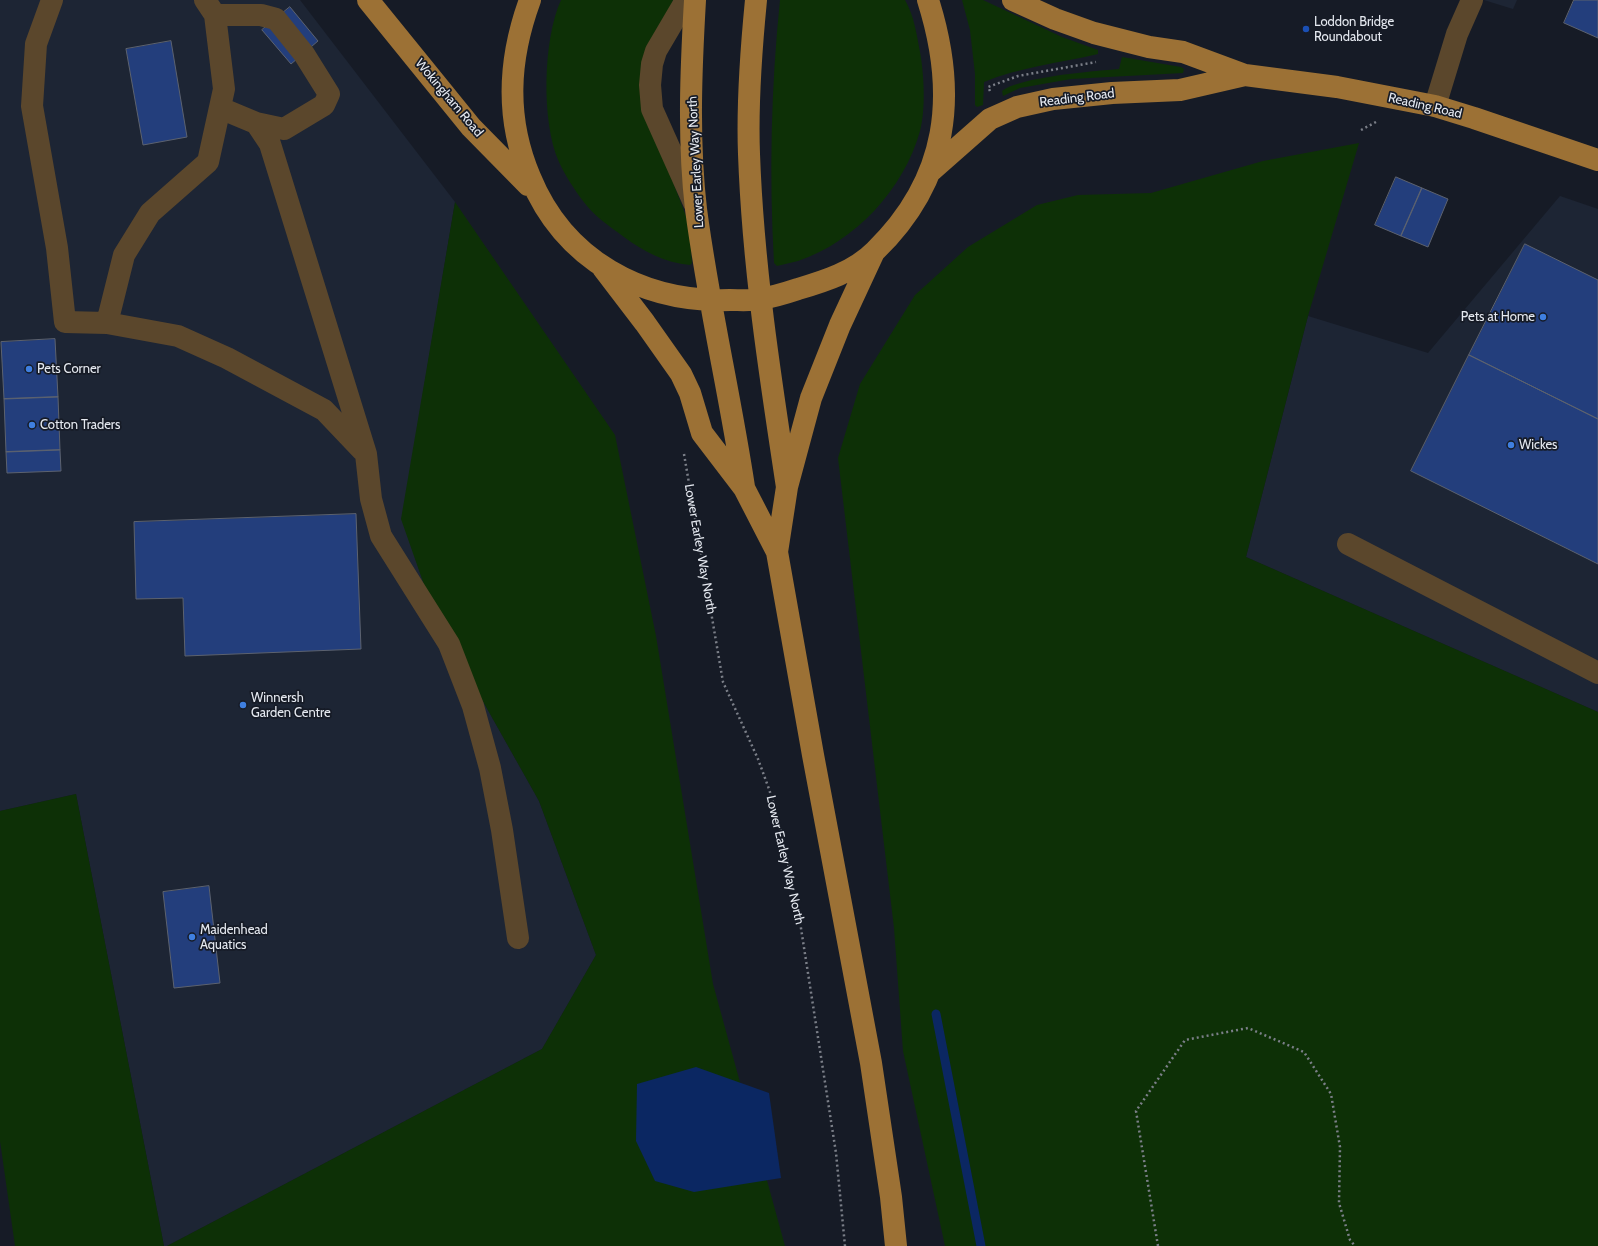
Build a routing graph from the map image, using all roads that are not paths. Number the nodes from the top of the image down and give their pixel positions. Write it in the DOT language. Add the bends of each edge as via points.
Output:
graph roads {
  1 [pos="368,0"];
  2 [pos="530,0"];
  3 [pos="686,0"];
  4 [pos="695,0"];
  5 [pos="756,0"];
  6 [pos="928,0"];
  7 [pos="1014,0"];
  8 [pos="1472,0"];
  9 [pos="46,3"];
  10 [pos="210,8"];
  11 [pos="1245,75"];
  12 [pos="1435,106"];
  13 [pos="220,108"];
  14 [pos="256,123"];
  15 [pos="1598,160"];
  16 [pos="930,171"];
  17 [pos="536,193"];
  18 [pos="696,208"];
  19 [pos="874,252"];
  20 [pos="603,268"];
  21 [pos="760,300"];
  22 [pos="710,301"];
  23 [pos="107,323"];
  24 [pos="366,454"];
  25 [pos="787,487"];
  26 [pos="744,488"];
  27 [pos="1348,544"];
  28 [pos="777,552"];
  29 [pos="1598,673"];
  30 [pos="518,938"];
  31 [pos="896,1246"];
  1 -- 17 [label="main road, Wokingham Road" via="471,126"];
  2 -- 17 [label="main road" via="515,49 512,84 516,140"];
  3 -- 18 [label="lane" via="656,51 650,85 652,109"];
  4 -- 18 [label="main road, Lower Earley Way North" via="692,136"];
  5 -- 21 [label="main road, Lower Earley Way North" via="750,69 748,153 754,252"];
  6 -- 16 [label="main road" via="936,26 944,75 942,132"];
  7 -- 11 [label="main road, Reading Road" via="1094,33 1148,47 1183,52"];
  8 -- 12 [label="lane" via="1457,34"];
  9 -- 23 [label="lane" via="36,44 32,106 57,248 65,322"];
  10 -- 13 [label="lane" via="224,89"];
  10 -- 14 [label="lane" via="276,19 304,54 329,94 324,105 284,130"];
  11 -- 12 [label="main road, Reading Road" via="1337,87"];
  11 -- 16 [label="main road, Reading Road" via="1180,90 1053,99 1017,107 990,119"];
  12 -- 15 [label="main road, Reading Road"];
  13 -- 14 [label="lane"];
  13 -- 23 [label="lane" via="208,162 150,213 124,255"];
  14 -- 24 [label="lane" via="270,144"];
  16 -- 19 [label="main road" via="917,197 897,226"];
  17 -- 20 [label="main road" via="548,213 568,237"];
  18 -- 22 [label="main road, Lower Earley Way North"];
  19 -- 21 [label="main road" via="829,280"];
  19 -- 25 [label="main road, Lower Earley Way North" via="819,376"];
  20 -- 22 [label="main road" via="648,289"];
  20 -- 26 [label="main road, Lower Earley Way North" via="681,374 690,393 702,434"];
  21 -- 22 [label="main road"];
  21 -- 25 [label="main road, Lower Earley Way North"];
  22 -- 26 [label="main road, Lower Earley Way North" via="736,430"];
  23 -- 24 [label="lane" via="178,336 227,358 324,410"];
  24 -- 30 [label="lane" via="371,500 381,536 449,644 473,706 490,768"];
  25 -- 28 [label="main road, Lower Earley Way North"];
  26 -- 28 [label="main road, Lower Earley Way North"];
  27 -- 29 [label="lane"];
  28 -- 31 [label="main road, Lower Earley Way North" via="871,1063"];
}
